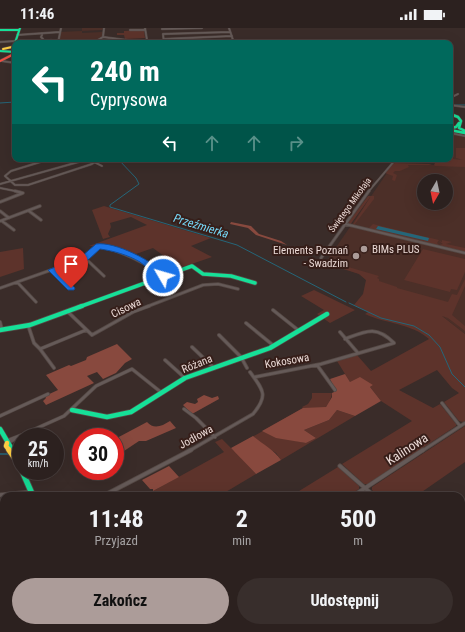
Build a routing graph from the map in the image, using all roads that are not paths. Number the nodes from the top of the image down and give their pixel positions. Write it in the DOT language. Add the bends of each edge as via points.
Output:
graph roads {
  1 [pos="61,28"];
  2 [pos="104,28"];
  3 [pos="192,28"];
  4 [pos="202,28"];
  5 [pos="229,28"];
  6 [pos="145,29"];
  7 [pos="162,29"];
  8 [pos="1,30"];
  9 [pos="18,30"];
  10 [pos="130,30"];
  11 [pos="60,32"];
  12 [pos="230,32"];
  13 [pos="193,33"];
  14 [pos="163,34"];
  15 [pos="42,35"];
  16 [pos="232,36"];
  17 [pos="103,37"];
  18 [pos="194,38"];
  19 [pos="43,39"];
  20 [pos="164,39"];
  21 [pos="16,40"];
  22 [pos="59,40"];
  23 [pos="98,40"];
  24 [pos="124,40"];
  25 [pos="146,40"];
  26 [pos="233,40"];
  27 [pos="0,42"];
  28 [pos="12,47"];
  29 [pos="12,48"];
  30 [pos="1,50"];
  31 [pos="12,50"];
  32 [pos="12,50"];
  33 [pos="1,61"];
  34 [pos="12,62"];
  35 [pos="458,94"];
  36 [pos="453,96"];
  37 [pos="453,105"];
  38 [pos="465,107"];
  39 [pos="453,116"];
  40 [pos="453,116"];
  41 [pos="453,128"];
  42 [pos="453,130"];
  43 [pos="465,132"];
  44 [pos="453,133"];
  45 [pos="40,162"];
  46 [pos="79,162"];
  47 [pos="94,162"];
  48 [pos="392,162"];
  49 [pos="102,166"];
  50 [pos="58,169"];
  51 [pos="65,173"];
  52 [pos="10,181"];
  53 [pos="0,184"];
  54 [pos="0,188"];
  55 [pos="0,202"];
  56 [pos="40,206"];
  57 [pos="29,210"];
  58 [pos="0,211"];
  59 [pos="9,218"];
  60 [pos="42,220"];
  61 [pos="1,221"];
  62 [pos="345,224"];
  63 [pos="14,230"];
  64 [pos="465,253"];
  65 [pos="85,258"];
  66 [pos="321,258"];
  67 [pos="52,270"];
  68 [pos="104,276"];
  69 [pos="163,276"];
  70 [pos="17,282"];
  71 [pos="255,283"];
  72 [pos="0,288"];
  73 [pos="71,288"];
  74 [pos="238,289"];
  75 [pos="36,302"];
  76 [pos="273,310"];
  77 [pos="68,312"];
  78 [pos="328,314"];
  79 [pos="0,322"];
  80 [pos="246,323"];
  81 [pos="28,325"];
  82 [pos="1,330"];
  83 [pos="86,330"];
  84 [pos="298,330"];
  85 [pos="340,332"];
  86 [pos="219,335"];
  87 [pos="345,339"];
  88 [pos="274,346"];
  89 [pos="192,347"];
  90 [pos="40,349"];
  91 [pos="358,353"];
  92 [pos="241,357"];
  93 [pos="165,360"];
  94 [pos="316,365"];
  95 [pos="213,367"];
  96 [pos="54,368"];
  97 [pos="247,368"];
  98 [pos="250,372"];
  99 [pos="255,377"];
  100 [pos="185,378"];
  101 [pos="335,390"];
  102 [pos="162,393"];
  103 [pos="48,394"];
  104 [pos="442,403"];
  105 [pos="184,409"];
  106 [pos="72,410"];
  107 [pos="0,416"];
  108 [pos="465,423"];
  109 [pos="460,426"];
  110 [pos="0,429"];
  111 [pos="215,437"];
  112 [pos="6,442"];
  113 [pos="340,466"];
  114 [pos="365,488"];
  115 [pos="31,492"];
  116 [pos="110,492"];
  117 [pos="359,492"];
  118 [pos="370,492"];
  1 -- 11 [label="street"];
  2 -- 17 [label="street"];
  3 -- 4 [label="street"];
  3 -- 7 [label="street"];
  3 -- 13 [label="street"];
  5 -- 12 [label="street"];
  6 -- 10 [label="street"];
  6 -- 25 [label="street"];
  7 -- 14 [label="street"];
  8 -- 9 [label="street"];
  9 -- 15 [label="street"];
  9 -- 21 [label="street"];
  11 -- 15 [label="street"];
  11 -- 22 [label="street"];
  12 -- 13 [label="street"];
  12 -- 16 [label="street"];
  13 -- 14 [label="street"];
  13 -- 18 [label="street"];
  14 -- 20 [label="street"];
  15 -- 19 [label="street"];
  16 -- 18 [label="street"];
  16 -- 26 [label="street"];
  17 -- 23 [label="street"];
  17 -- 24 [label="street"];
  18 -- 20 [label="street"];
  27 -- 28 [label="street"];
  29 -- 30 [label="street"];
  30 -- 31 [label="street"];
  32 -- 33 [label="street"];
  33 -- 34 [label="street"];
  35 -- 36 [label="street"];
  37 -- 38 [label="street"];
  39 -- 41 [label="street" via="459,120"];
  40 -- 43 [label="street" via="460,118 459,128"];
  42 -- 43 [label="street"];
  43 -- 44 [label="street"];
  45 -- 52 [label="street" via="11,171 5,176"];
  46 -- 50 [label="street"];
  47 -- 49 [label="street"];
  47 -- 51 [label="street"];
  48 -- 62 [label="street, Świętego Mikołaja"];
  50 -- 51 [label="street"];
  50 -- 52 [label="street"];
  51 -- 52 [label="street" via="28,185 18,186"];
  52 -- 53 [label="street"];
  54 -- 55 [label="street" via="23,193"];
  56 -- 57 [label="street"];
  57 -- 59 [label="street"];
  57 -- 60 [label="street"];
  58 -- 59 [label="street"];
  59 -- 61 [label="street"];
  61 -- 63 [label="street"];
  62 -- 64 [label="street"];
  62 -- 66 [label="street, Świętego Mikołaja"];
  65 -- 67 [label="street"];
  65 -- 68 [label="street"];
  65 -- 69 [label="street" via="99,246 116,249 142,260"];
  67 -- 70 [label="street"];
  67 -- 73 [label="street"];
  69 -- 71 [label="street" via="192,266 203,274 231,276"];
  69 -- 77 [label="street"];
  70 -- 72 [label="street"];
  70 -- 75 [label="street"];
  74 -- 83 [label="street, Cisowa" via="218,284 203,285 133,312 92,335"];
  76 -- 84 [label="street"];
  77 -- 81 [label="street"];
  77 -- 83 [label="street"];
  78 -- 84 [label="street, Różana"];
  79 -- 82 [label="street"];
  80 -- 88 [label="street"];
  81 -- 82 [label="street"];
  81 -- 90 [label="street" via="34,343"];
  83 -- 90 [label="street"];
  84 -- 88 [label="street, Różana"];
  85 -- 87 [label="street"];
  86 -- 92 [label="street"];
  87 -- 91 [label="street"];
  87 -- 91 [label="street" via="372,329 380,331 394,343"];
  88 -- 92 [label="street, Różana"];
  89 -- 95 [label="street"];
  90 -- 96 [label="street"];
  91 -- 94 [label="street"];
  92 -- 95 [label="street, Różana"];
  92 -- 97 [label="street"];
  93 -- 100 [label="street"];
  94 -- 99 [label="street, Kokosowa"];
  94 -- 101 [label="street, Kokosowa"];
  95 -- 100 [label="street, Różana"];
  98 -- 99 [label="street, Jodłowa"];
  99 -- 111 [label="street, Jodłowa" via="263,389 264,395 260,406 253,414"];
  100 -- 102 [label="street, Różana"];
  102 -- 106 [label="street, Różana" via="123,415 101,417"];
  102 -- 106 [label="street" via="132,369 96,386"];
  103 -- 107 [label="street"];
  104 -- 109 [label="street"];
  105 -- 111 [label="street"];
  106 -- 112 [label="street" via="15,441"];
  108 -- 109 [label="street, Kalinowa"];
  109 -- 114 [label="street, Kalinowa"];
  110 -- 112 [label="street"];
  111 -- 116 [label="street, Jodłowa"];
  112 -- 115 [label="street"];
  113 -- 114 [label="street"];
  114 -- 117 [label="street, Kalinowa"];
  114 -- 118 [label="street"];
}
